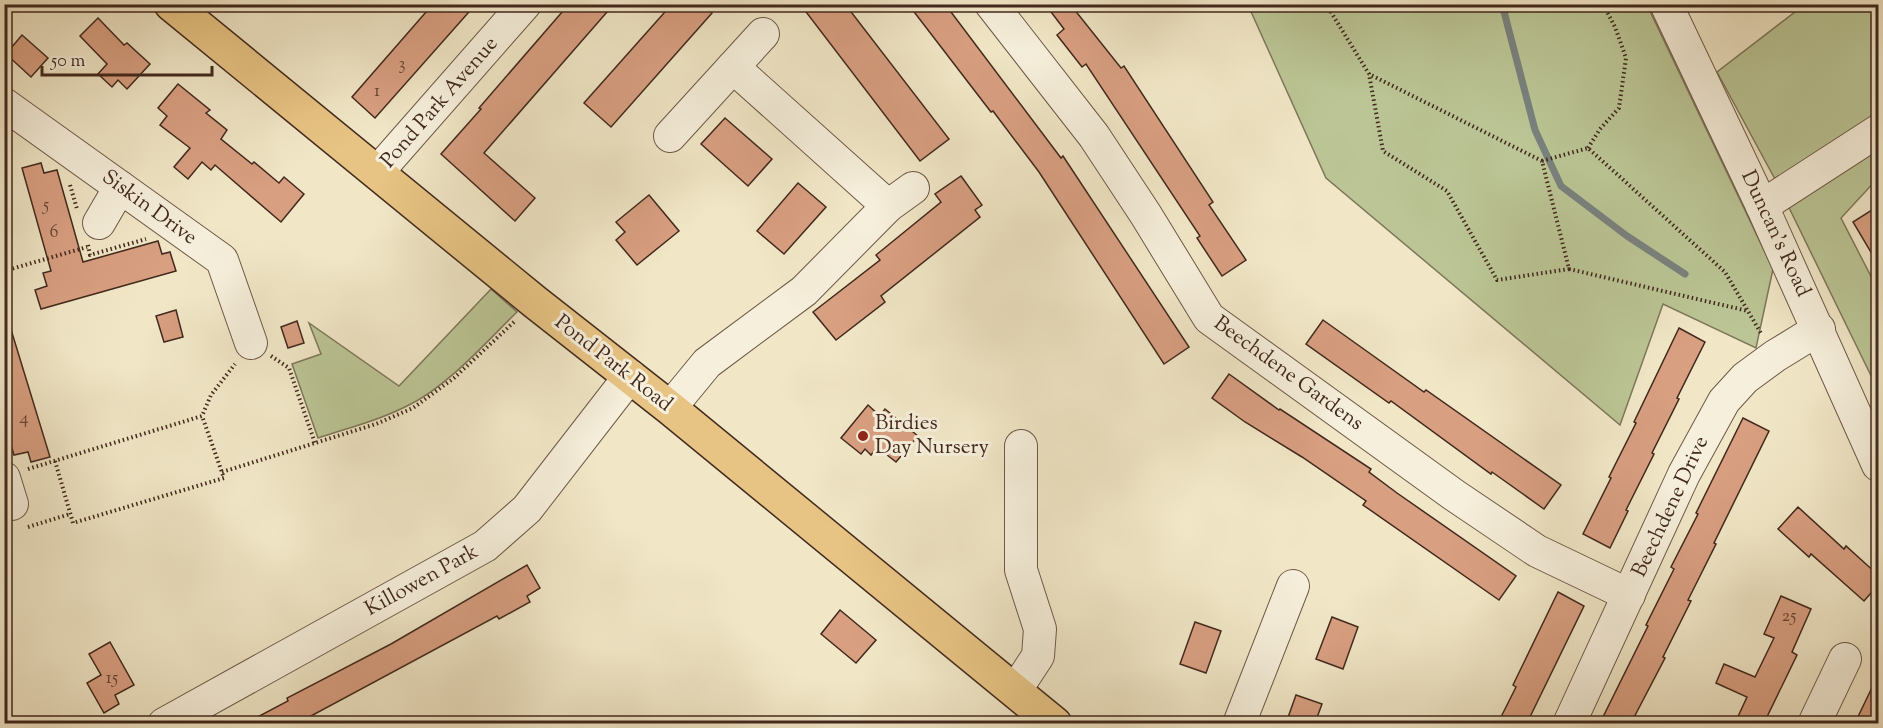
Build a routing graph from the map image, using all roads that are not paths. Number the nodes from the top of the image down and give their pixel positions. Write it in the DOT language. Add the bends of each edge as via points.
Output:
graph roads {
  1 [pos="171,4"];
  2 [pos="525,4"];
  3 [pos="991,4"];
  4 [pos="1666,4"];
  5 [pos="763,33"];
  6 [pos="733,67"];
  7 [pos="4,104"];
  8 [pos="1878,131"];
  9 [pos="670,136"];
  10 [pos="379,174"];
  11 [pos="120,187"];
  12 [pos="913,188"];
  13 [pos="888,206"];
  14 [pos="1762,206"];
  15 [pos="99,223"];
  16 [pos="1819,329"];
  17 [pos="251,344"];
  18 [pos="630,376"];
  19 [pos="670,408"];
  20 [pos="1022,446"];
  21 [pos="1878,465"];
  22 [pos="1293,586"];
  23 [pos="1629,595"];
  24 [pos="1845,659"];
  25 [pos="1015,691"];
  26 [pos="164,723"];
  27 [pos="1055,723"];
  28 [pos="1239,723"];
  29 [pos="1569,723"];
  30 [pos="1814,723"];
  1 -- 10 [label="main road, Pond Park Road"];
  2 -- 10 [label="street, Pond Park Avenue"];
  3 -- 23 [label="street, Beechdene Gardens" via="1094,136 1209,318 1454,495 1537,550"];
  4 -- 14 [label="street, Duncan's Road"];
  5 -- 6 [label="street"];
  6 -- 9 [label="street"];
  6 -- 13 [label="street"];
  7 -- 11 [label="street, Siskin Drive"];
  8 -- 14 [label="street"];
  10 -- 18 [label="main road, Pond Park Road"];
  11 -- 15 [label="street"];
  11 -- 17 [label="street, Siskin Drive" via="222,260"];
  12 -- 13 [label="street"];
  13 -- 19 [label="street" via="804,291 707,363"];
  14 -- 16 [label="street, Duncan's Road"];
  16 -- 21 [label="street, Duncan's Road"];
  16 -- 23 [label="street, Beechdene Drive" via="1745,378 1724,401 1684,474"];
  18 -- 19 [label="main road, Pond Park Road"];
  18 -- 26 [label="street, Killowen Park" via="527,509 485,546"];
  19 -- 25 [label="main road, Pond Park Road"];
  20 -- 25 [label="street" via="1021,570 1040,629 1038,656"];
  22 -- 28 [label="street"];
  23 -- 29 [label="street, Beechdene Drive"];
  24 -- 30 [label="street"];
  25 -- 27 [label="main road, Pond Park Road"];
}
